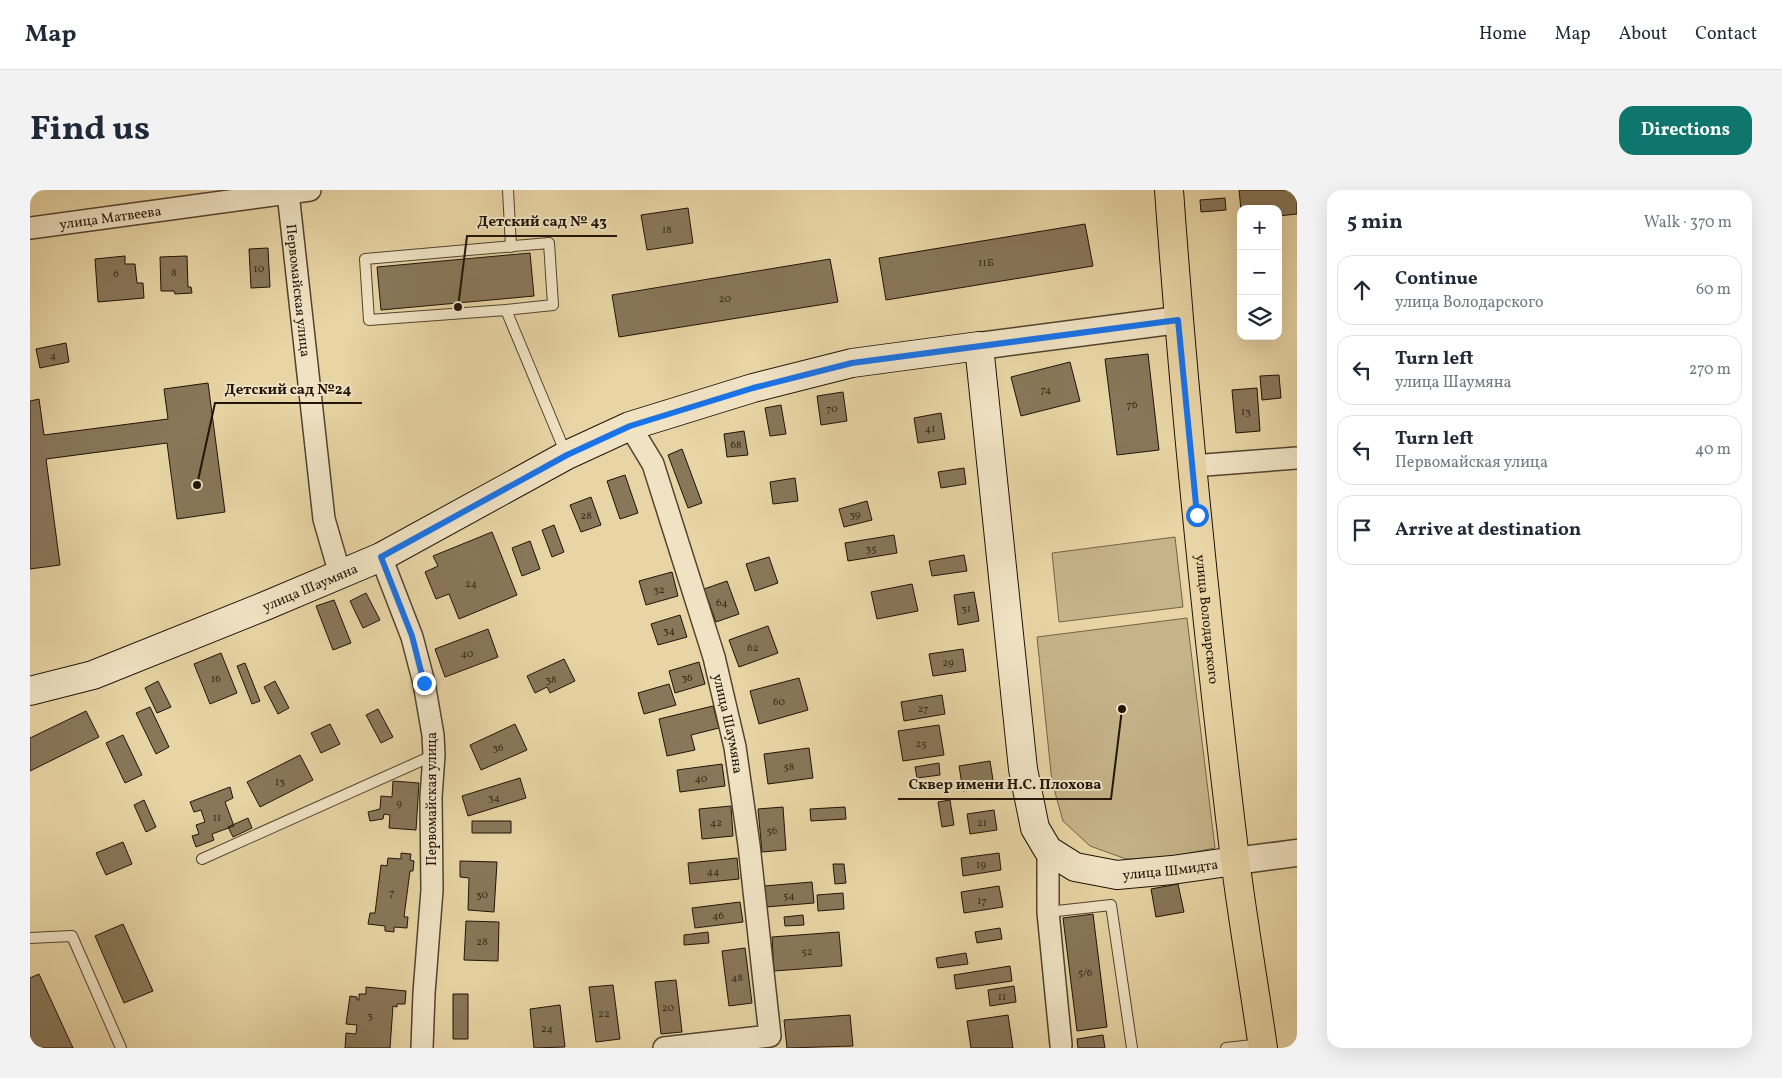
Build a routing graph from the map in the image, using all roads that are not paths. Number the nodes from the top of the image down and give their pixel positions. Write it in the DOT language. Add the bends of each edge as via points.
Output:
graph roads {
  1 [pos="310,190"];
  2 [pos="508,190"];
  3 [pos="1169,190"];
  4 [pos="288,193"];
  5 [pos="30,228"];
  6 [pos="511,247"];
  7 [pos="506,310"];
  8 [pos="1178,320"];
  9 [pos="980,346"];
  10 [pos="630,426"];
  11 [pos="567,455"];
  12 [pos="1297,458"];
  13 [pos="1192,466"];
  14 [pos="381,557"];
  15 [pos="337,564"];
  16 [pos="30,691"];
  17 [pos="434,755"];
  18 [pos="1048,850"];
  19 [pos="1297,853"];
  20 [pos="202,859"];
  21 [pos="1235,861"];
  22 [pos="1048,912"];
  23 [pos="30,938"];
  24 [pos="1061,1045"];
  25 [pos="1262,1046"];
  26 [pos="122,1048"];
  27 [pos="422,1048"];
  28 [pos="664,1048"];
  29 [pos="1132,1048"];
  30 [pos="1226,1048"];
  1 -- 4 [label="street, улица Матвеева"];
  2 -- 6 [label="lane"];
  3 -- 8 [label="main road, улица Володарского"];
  4 -- 5 [label="street, улица Матвеева"];
  4 -- 15 [label="street, Первомайская улица" via="324,519"];
  6 -- 7 [label="lane" via="549,244 553,304"];
  6 -- 7 [label="lane" via="365,259 369,320"];
  7 -- 11 [label="lane"];
  8 -- 9 [label="street, улица Шаумяна"];
  8 -- 13 [label="main road, улица Володарского"];
  9 -- 10 [label="main road, улица Шаумяна" via="852,363 753,388"];
  9 -- 18 [label="main road" via="1024,770 1035,828"];
  10 -- 11 [label="main road, улица Шаумяна"];
  10 -- 28 [label="street, улица Шаумяна" via="653,464 719,675 735,746 748,835 770,1036"];
  11 -- 14 [label="main road, улица Шаумяна"];
  12 -- 13 [label="street"];
  13 -- 21 [label="main road, улица Володарского"];
  14 -- 16 [label="main road, улица Шаумяна" via="93,675"];
  14 -- 17 [label="street, Первомайская улица" via="412,636 424,683"];
  17 -- 20 [label="lane"];
  17 -- 27 [label="street, Первомайская улица" via="432,890"];
  18 -- 21 [label="main road, улица Шмидта" via="1075,867 1118,875"];
  18 -- 22 [label="street"];
  19 -- 21 [label="street, улица Шмидта"];
  21 -- 25 [label="main road, улица Володарского"];
  22 -- 24 [label="street"];
  22 -- 29 [label="lane" via="1111,905"];
  23 -- 26 [label="lane" via="72,936"];
  25 -- 30 [label="lane"];
}
